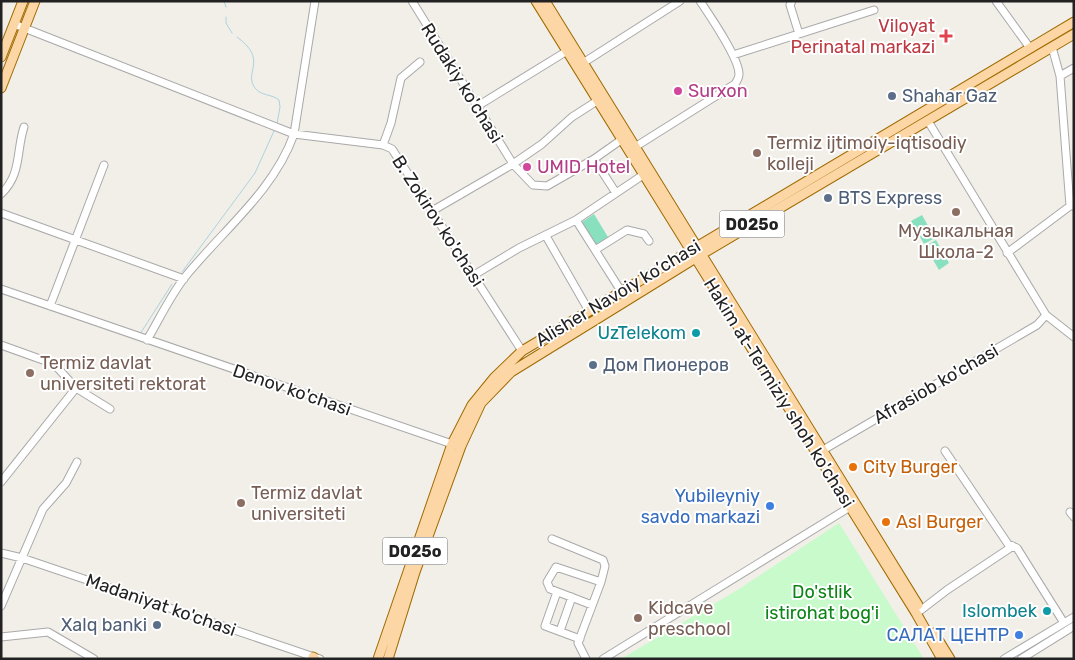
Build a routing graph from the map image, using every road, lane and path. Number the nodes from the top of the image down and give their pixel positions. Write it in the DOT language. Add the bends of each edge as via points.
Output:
graph roads {
  1 [pos="23,1"];
  2 [pos="35,1"];
  3 [pos="315,1"];
  4 [pos="412,1"];
  5 [pos="536,1"];
  6 [pos="545,1"];
  7 [pos="680,1"];
  8 [pos="700,1"];
  9 [pos="792,1"];
  10 [pos="996,1"];
  11 [pos="874,10"];
  12 [pos="1074,22"];
  13 [pos="14,24"];
  14 [pos="24,28"];
  15 [pos="799,34"];
  16 [pos="1074,34"];
  17 [pos="1052,47"];
  18 [pos="1030,48"];
  19 [pos="567,51"];
  20 [pos="2,55"];
  21 [pos="733,55"];
  22 [pos="420,62"];
  23 [pos="583,63"];
  24 [pos="1074,68"];
  25 [pos="1060,76"];
  26 [pos="1,88"];
  27 [pos="597,101"];
  28 [pos="476,107"];
  29 [pos="928,121"];
  30 [pos="24,127"];
  31 [pos="294,134"];
  32 [pos="621,140"];
  33 [pos="383,145"];
  34 [pos="635,147"];
  35 [pos="594,159"];
  36 [pos="513,164"];
  37 [pos="104,165"];
  38 [pos="643,175"];
  39 [pos="811,178"];
  40 [pos="816,187"];
  41 [pos="616,193"];
  42 [pos="1,194"];
  43 [pos="1072,206"];
  44 [pos="432,211"];
  45 [pos="1,213"];
  46 [pos="576,220"];
  47 [pos="546,236"];
  48 [pos="75,240"];
  49 [pos="649,241"];
  50 [pos="595,250"];
  51 [pos="696,252"];
  52 [pos="1007,253"];
  53 [pos="474,275"];
  54 [pos="184,279"];
  55 [pos="1,289"];
  56 [pos="621,291"];
  57 [pos="50,306"];
  58 [pos="590,311"];
  59 [pos="1046,315"];
  60 [pos="1074,337"];
  61 [pos="147,340"];
  62 [pos="1,345"];
  63 [pos="522,351"];
  64 [pos="76,388"];
  65 [pos="110,409"];
  66 [pos="456,445"];
  67 [pos="823,450"];
  68 [pos="945,451"];
  69 [pos="77,462"];
  70 [pos="1,482"];
  71 [pos="850,507"];
  72 [pos="552,539"];
  73 [pos="1013,546"];
  74 [pos="1,553"];
  75 [pos="22,558"];
  76 [pos="601,582"];
  77 [pos="557,592"];
  78 [pos="572,597"];
  79 [pos="592,605"];
  80 [pos="1,606"];
  81 [pos="921,610"];
  82 [pos="1074,617"];
  83 [pos="1064,623"];
  84 [pos="1074,626"];
  85 [pos="560,630"];
  86 [pos="1,637"];
  87 [pos="580,639"];
  88 [pos="316,658"];
  89 [pos="94,659"];
  90 [pos="378,659"];
  91 [pos="388,659"];
  92 [pos="586,659"];
  93 [pos="603,659"];
  94 [pos="942,659"];
  95 [pos="950,659"];
  96 [pos="1004,659"];
  97 [pos="1021,659"];
  1 -- 13 [label="main road"];
  2 -- 14 [label="main road"];
  3 -- 31 [label="street"];
  4 -- 28 [label="street, Rudakiy ko'chasi"];
  5 -- 19 [label="main road, Hakim at-Termiziy shoh ko'chasi"];
  6 -- 23 [label="main road, Hakim at-Termiziy shoh ko'chasi"];
  7 -- 23 [label="street"];
  8 -- 21 [label="street"];
  9 -- 15 [label="street" via="790,5"];
  10 -- 18 [label="street"];
  11 -- 15 [label="street"];
  12 -- 18 [label="main road, Alisher Navoiy ko’chasi"];
  13 -- 14 [label="street, B. Zokirov ko'chasi"];
  13 -- 20 [label="main road"];
  14 -- 26 [label="main road"];
  14 -- 31 [label="street, B. Zokirov ko'chasi"];
  15 -- 21 [label="street"];
  16 -- 17 [label="main road, Alisher Navoiy ko’chasi / D025o"];
  17 -- 25 [label="street"];
  17 -- 29 [label="main road, Alisher Navoiy ko’chasi / D025o"];
  18 -- 39 [label="main road, Alisher Navoiy ko’chasi"];
  19 -- 27 [label="main road, Hakim at-Termiziy shoh ko'chasi"];
  19 -- 28 [label="street"];
  21 -- 34 [label="street" via="740,72 735,84"];
  22 -- 33 [label="street" via="403,74"];
  23 -- 34 [label="main road, Hakim at-Termiziy shoh ko'chasi"];
  24 -- 25 [label="street"];
  25 -- 43 [label="street"];
  27 -- 32 [label="main road, Hakim at-Termiziy shoh ko'chasi"];
  27 -- 36 [label="street" via="572,116 542,144"];
  28 -- 36 [label="street, Rudakiy ko'chasi"];
  29 -- 40 [label="main road, Alisher Navoiy ko’chasi / D025o"];
  29 -- 52 [label="street"];
  30 -- 42 [label="street" via="18,145 20,155 9,186"];
  31 -- 33 [label="street, B. Zokirov ko'chasi"];
  31 -- 54 [label="street" via="274,175"];
  32 -- 35 [label="street, Rudakiy ko'chasi"];
  32 -- 38 [label="main road, Hakim at-Termiziy shoh ko'chasi"];
  33 -- 44 [label="street, B. Zokirov ko'chasi" via="396,153"];
  34 -- 51 [label="main road, Hakim at-Termiziy shoh ko'chasi"];
  35 -- 36 [label="street, Rudakiy ko'chasi" via="560,181 540,187 528,182"];
  35 -- 41 [label="street"];
  36 -- 44 [label="street"];
  37 -- 48 [label="street"];
  38 -- 41 [label="street"];
  38 -- 51 [label="main road, Hakim at-Termiziy shoh ko'chasi"];
  39 -- 40 [label="main road"];
  39 -- 51 [label="main road, Alisher Navoiy ko’chasi"];
  40 -- 51 [label="main road, Alisher Navoiy ko’chasi / D025o"];
  41 -- 46 [label="street"];
  43 -- 52 [label="street"];
  44 -- 53 [label="street, B. Zokirov ko'chasi"];
  45 -- 48 [label="street"];
  46 -- 47 [label="street"];
  46 -- 50 [label="street"];
  47 -- 53 [label="street"];
  47 -- 58 [label="street"];
  48 -- 54 [label="street"];
  48 -- 57 [label="street"];
  49 -- 50 [label="street" via="644,234 627,230"];
  50 -- 56 [label="street"];
  51 -- 56 [label="main road, Alisher Navoiy ko’chasi"];
  51 -- 66 [label="main road, Alisher Navoiy ko’chasi / D025o" via="511,372 481,403"];
  51 -- 67 [label="main road, Hakim at-Termiziy shoh ko'chasi"];
  51 -- 71 [label="main road, Hakim at-Termiziy shoh ko'chasi"];
  52 -- 59 [label="street"];
  53 -- 63 [label="street, B. Zokirov ko'chasi"];
  54 -- 61 [label="street"];
  55 -- 57 [label="street, Denov ko'chasi"];
  56 -- 58 [label="main road, Alisher Navoiy ko’chasi"];
  57 -- 61 [label="street, Denov ko'chasi"];
  58 -- 63 [label="main road, Alisher Navoiy ko’chasi"];
  59 -- 60 [label="street"];
  59 -- 67 [label="street, Afrasiob ko'chasi" via="1037,325"];
  61 -- 66 [label="street, Denov ko'chasi"];
  62 -- 64 [label="street" via="54,364"];
  63 -- 66 [label="main road, Alisher Navoiy ko’chasi" via="472,405"];
  64 -- 65 [label="street"];
  64 -- 70 [label="street"];
  66 -- 90 [label="main road, D025o"];
  66 -- 91 [label="main road, D025o"];
  67 -- 81 [label="main road, Hakim at-Termiziy shoh ko'chasi"];
  68 -- 73 [label="street" via="1008,544"];
  69 -- 75 [label="street" via="66,483 43,509"];
  71 -- 93 [label="street"];
  71 -- 94 [label="main road, Hakim at-Termiziy shoh ko'chasi"];
  72 -- 76 [label="street" via="602,560 606,566"];
  73 -- 81 [label="street"];
  73 -- 83 [label="street"];
  74 -- 75 [label="street, Madaniyat ko'chasi"];
  75 -- 80 [label="street"];
  75 -- 88 [label="street, Madaniyat ko'chasi"];
  76 -- 77 [label="street" via="556,567 547,582 550,589"];
  76 -- 79 [label="street"];
  77 -- 78 [label="street"];
  77 -- 85 [label="street" via="545,626"];
  78 -- 79 [label="street"];
  78 -- 85 [label="street"];
  79 -- 87 [label="street"];
  81 -- 95 [label="main road, Hakim at-Termiziy shoh ko'chasi"];
  82 -- 83 [label="street"];
  83 -- 96 [label="street"];
  84 -- 97 [label="street"];
  85 -- 87 [label="street"];
  86 -- 89 [label="street" via="48,632"];
  87 -- 92 [label="street" via="578,644"];
}
